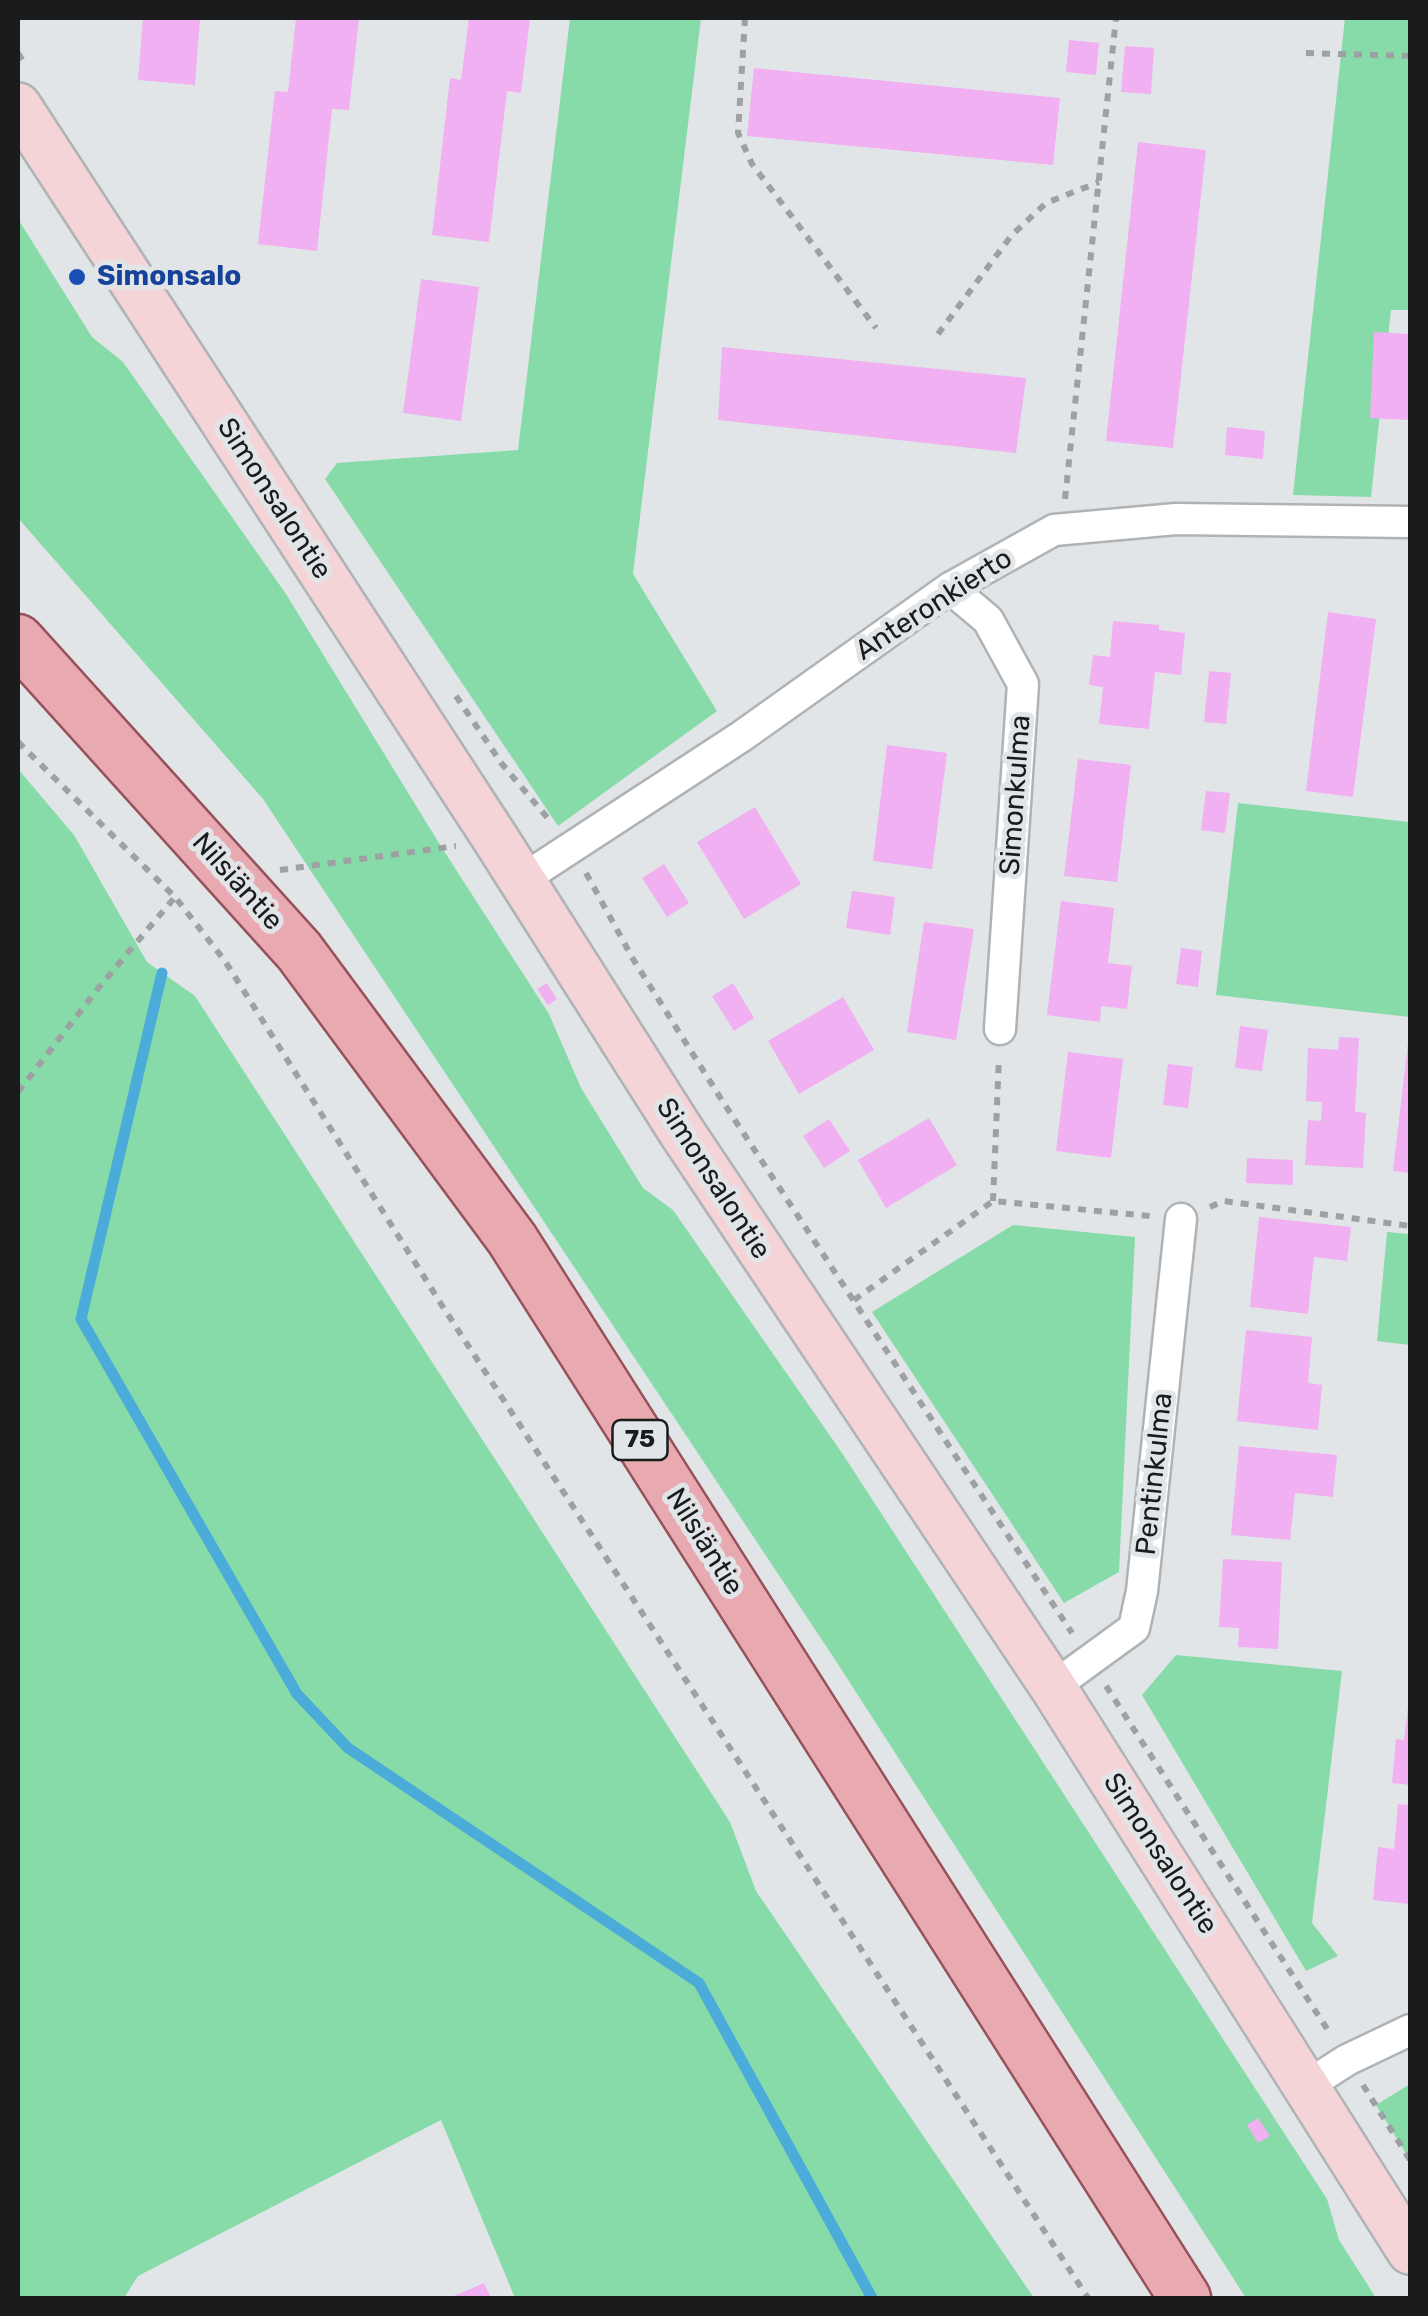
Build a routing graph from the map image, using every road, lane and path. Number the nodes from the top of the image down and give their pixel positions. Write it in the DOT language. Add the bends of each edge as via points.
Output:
graph roads {
  1 [pos="744,18"];
  2 [pos="1116,18"];
  3 [pos="18,53"];
  4 [pos="1306,53"];
  5 [pos="1410,56"];
  6 [pos="23,87"];
  7 [pos="1099,182"];
  8 [pos="876,328"];
  9 [pos="938,334"];
  10 [pos="1410,522"];
  11 [pos="1062,530"];
  12 [pos="950,588"];
  13 [pos="18,640"];
  14 [pos="448,684"];
  15 [pos="18,742"];
  16 [pos="496,841"];
  17 [pos="572,847"];
  18 [pos="232,876"];
  19 [pos="520,880"];
  20 [pos="175,898"];
  21 [pos="1000,1029"];
  22 [pos="18,1092"];
  23 [pos="993,1201"];
  24 [pos="1181,1218"];
  25 [pos="1410,1226"];
  26 [pos="854,1300"];
  27 [pos="1089,1661"];
  28 [pos="1053,1687"];
  29 [pos="1410,2030"];
  30 [pos="1347,2060"];
  31 [pos="1308,2085"];
  32 [pos="1410,2160"];
  33 [pos="1410,2251"];
  34 [pos="1088,2298"];
  35 [pos="1185,2298"];
  1 -- 8 [label="path" via="738,133 752,164"];
  2 -- 7 [label="path"];
  3 -- 6 [label="path"];
  4 -- 5 [label="path"];
  6 -- 16 [label="street, Simonsalontie"];
  7 -- 9 [label="path" via="1046,202 1011,236"];
  7 -- 11 [label="path"];
  10 -- 11 [label="street, Anteronkierto" via="1176,518"];
  11 -- 12 [label="street, Anteronkierto"];
  12 -- 17 [label="street, Anteronkierto"];
  12 -- 21 [label="street, Simonkulma" via="988,620 1023,684"];
  13 -- 18 [label="main road, Nilsiäntie / 75"];
  14 -- 17 [label="path" via="502,764"];
  15 -- 20 [label="path"];
  16 -- 18 [label="path"];
  16 -- 19 [label="street, Simonsalontie"];
  17 -- 19 [label="street, Anteronkierto"];
  17 -- 26 [label="path" via="646,980"];
  18 -- 35 [label="main road, Nilsiäntie / 75" via="299,952 512,1239"];
  19 -- 28 [label="street, Simonsalontie" via="749,1236"];
  20 -- 22 [label="path"];
  20 -- 34 [label="path" via="225,961 442,1307"];
  21 -- 23 [label="path"];
  23 -- 24 [label="path"];
  23 -- 26 [label="path"];
  24 -- 25 [label="path" via="1224,1201"];
  24 -- 27 [label="street, Pentinkulma" via="1142,1591 1134,1628"];
  26 -- 27 [label="path"];
  27 -- 28 [label="street, Pentinkulma"];
  27 -- 30 [label="path"];
  28 -- 31 [label="street, Simonsalontie"];
  29 -- 30 [label="street"];
  30 -- 31 [label="street"];
  30 -- 32 [label="path"];
  31 -- 33 [label="street, Simonsalontie"];
}
